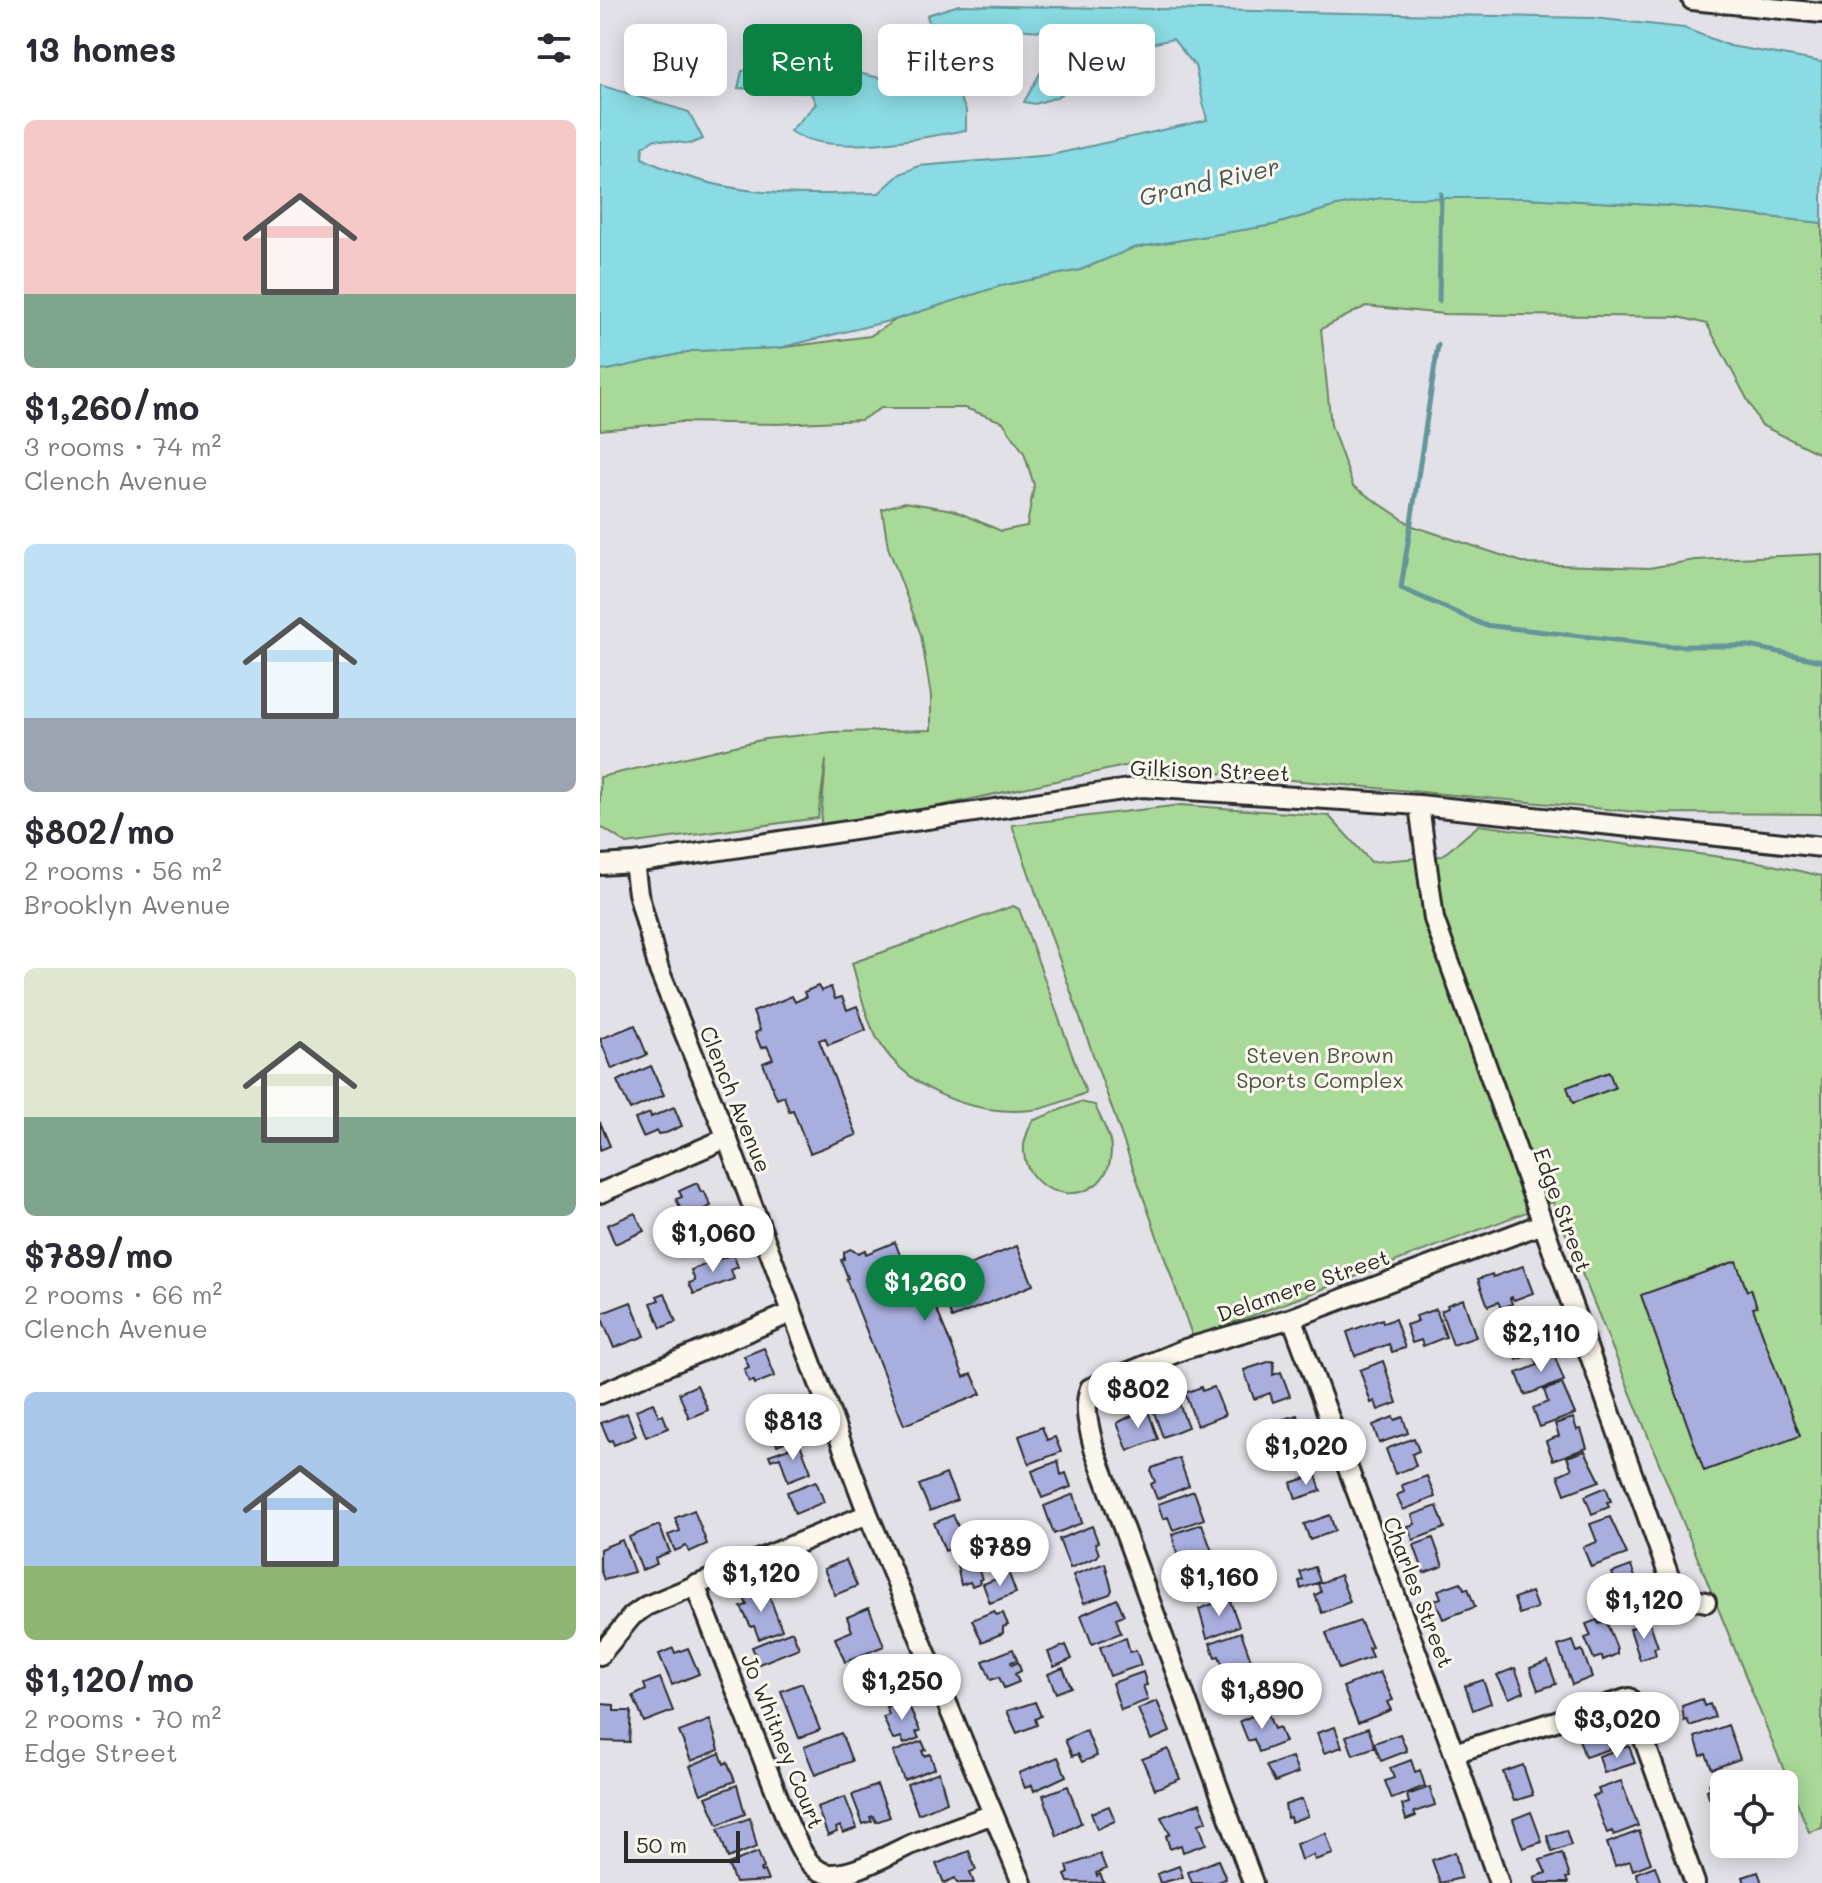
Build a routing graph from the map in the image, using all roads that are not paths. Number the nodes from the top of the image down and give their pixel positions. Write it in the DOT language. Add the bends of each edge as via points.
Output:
graph roads {
  1 [pos="1692,0"];
  2 [pos="1822,13"];
  3 [pos="1419,805"];
  4 [pos="1822,847"];
  5 [pos="634,863"];
  6 [pos="600,865"];
  7 [pos="727,1138"];
  8 [pos="600,1193"];
  9 [pos="1542,1224"];
  10 [pos="791,1313"];
  11 [pos="1292,1318"];
  12 [pos="600,1394"];
  13 [pos="868,1514"];
  14 [pos="695,1585"];
  15 [pos="1706,1602"];
  16 [pos="600,1655"];
  17 [pos="1454,1753"];
  18 [pos="993,1814"];
  19 [pos="1022,1883"];
  20 [pos="1253,1883"];
  21 [pos="1499,1883"];
  22 [pos="1695,1883"];
  1 -- 2 [label="street"];
  3 -- 4 [label="street, Gilkison Street"];
  3 -- 5 [label="street, Gilkison Street" via="1142,787"];
  3 -- 9 [label="street, Edge Street" via="1434,919"];
  5 -- 6 [label="street, Gilkison Street"];
  5 -- 7 [label="street, Clench Avenue" via="659,970"];
  7 -- 8 [label="street"];
  7 -- 10 [label="street, Clench Avenue"];
  9 -- 11 [label="street, Delamere Street"];
  9 -- 15 [label="street, Edge Street" via="1676,1596"];
  10 -- 12 [label="street"];
  10 -- 13 [label="street, Clench Avenue"];
  11 -- 17 [label="street, Charles Street"];
  11 -- 20 [label="street, Delamere Street" via="1123,1373 1090,1388 1086,1399 1094,1448"];
  13 -- 14 [label="street"];
  13 -- 18 [label="street, Clench Avenue"];
  14 -- 16 [label="street" via="632,1616"];
  14 -- 18 [label="street, Jo Whitney Court" via="789,1825 813,1866 826,1873 857,1869"];
  17 -- 21 [label="street, Charles Street"];
  17 -- 22 [label="street" via="1629,1698"];
  18 -- 19 [label="street, Clench Avenue"];
}
